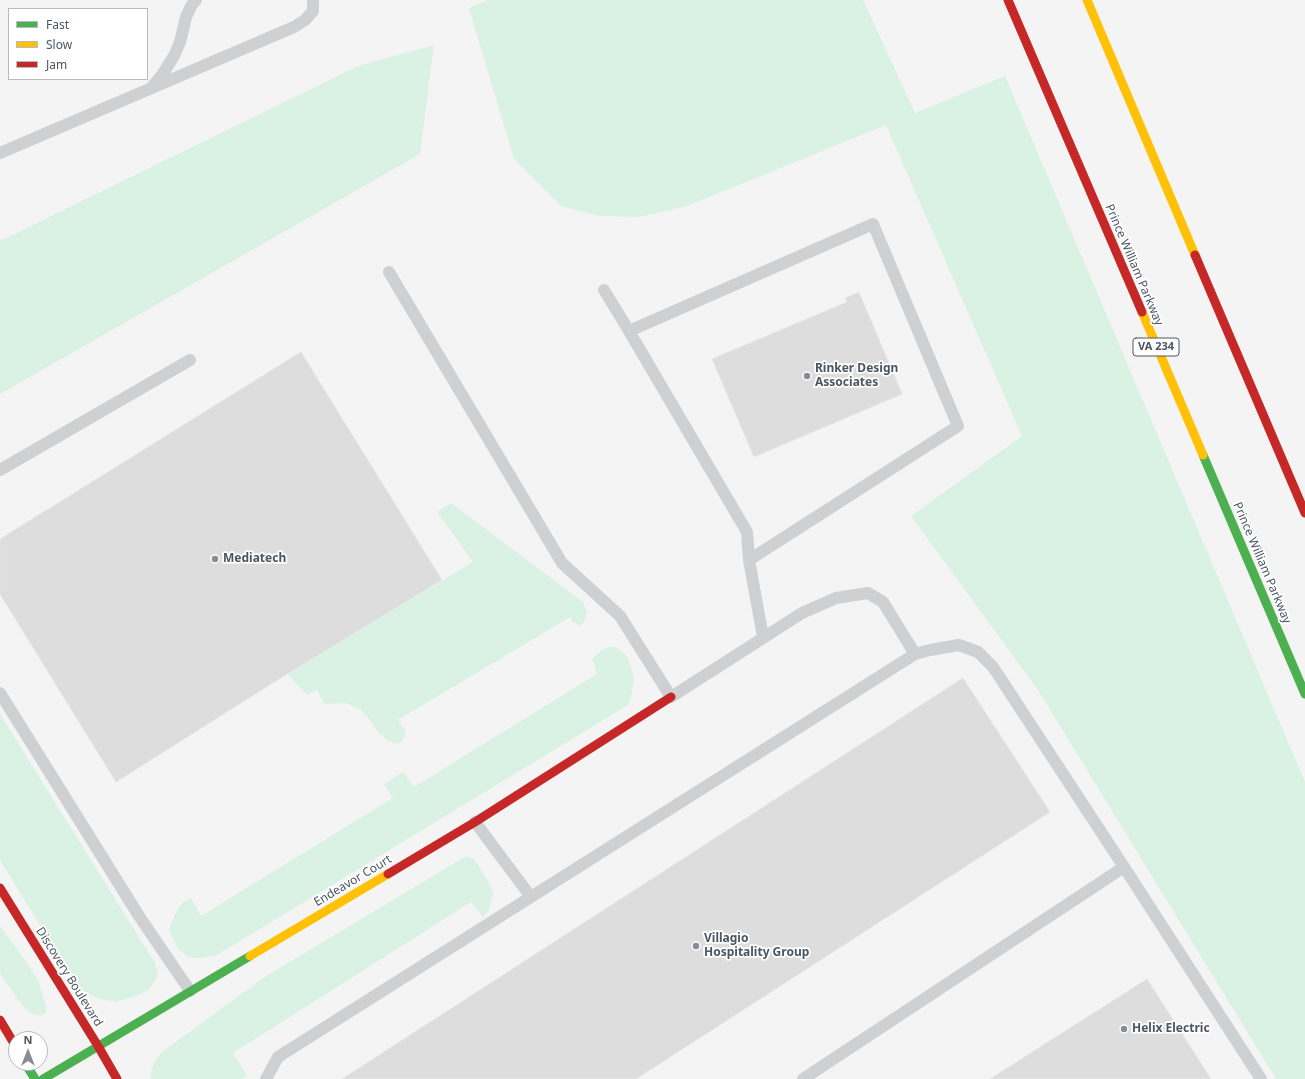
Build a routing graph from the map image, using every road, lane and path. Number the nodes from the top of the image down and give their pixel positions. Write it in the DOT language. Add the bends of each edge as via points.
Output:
graph roads {
  1 [pos="196,0"];
  2 [pos="313,0"];
  3 [pos="1008,0"];
  4 [pos="1087,0"];
  5 [pos="152,88"];
  6 [pos="0,153"];
  7 [pos="389,272"];
  8 [pos="604,290"];
  9 [pos="629,331"];
  10 [pos="190,360"];
  11 [pos="0,470"];
  12 [pos="1305,513"];
  13 [pos="749,560"];
  14 [pos="763,637"];
  15 [pos="915,654"];
  16 [pos="0,693"];
  17 [pos="1305,694"];
  18 [pos="671,697"];
  19 [pos="475,822"];
  20 [pos="1124,867"];
  21 [pos="0,888"];
  22 [pos="531,897"];
  23 [pos="190,991"];
  24 [pos="0,1020"];
  25 [pos="8,1034"];
  26 [pos="98,1046"];
  27 [pos="43,1079"];
  28 [pos="117,1079"];
  29 [pos="266,1079"];
  30 [pos="803,1079"];
  31 [pos="1261,1079"];
  1 -- 5 [label="lane" via="186,17 174,56"];
  2 -- 5 [label="lane" via="313,11 294,27"];
  3 -- 17 [label="main road, Prince William Parkway / VA 234"];
  4 -- 12 [label="main road"];
  5 -- 6 [label="lane"];
  7 -- 18 [label="lane" via="562,563 620,616"];
  8 -- 9 [label="lane"];
  9 -- 13 [label="lane" via="747,532"];
  9 -- 13 [label="lane" via="873,224 958,426"];
  10 -- 11 [label="lane"];
  13 -- 14 [label="lane"];
  14 -- 15 [label="lane" via="802,613 836,598 868,593 883,602"];
  14 -- 18 [label="lane"];
  15 -- 20 [label="lane" via="959,645 978,652 993,667"];
  15 -- 22 [label="lane"];
  16 -- 23 [label="lane" via="139,916"];
  18 -- 19 [label="main road, Endeavor Court"];
  19 -- 22 [label="lane"];
  19 -- 23 [label="main road, Endeavor Court"];
  20 -- 30 [label="lane"];
  20 -- 31 [label="lane"];
  21 -- 26 [label="main road, Discovery Boulevard"];
  22 -- 29 [label="lane" via="278,1057"];
  23 -- 26 [label="main road, Endeavor Court"];
  24 -- 25 [label="main road"];
  26 -- 27 [label="main road, Endeavor Court"];
  26 -- 28 [label="main road, Discovery Boulevard"];
}
